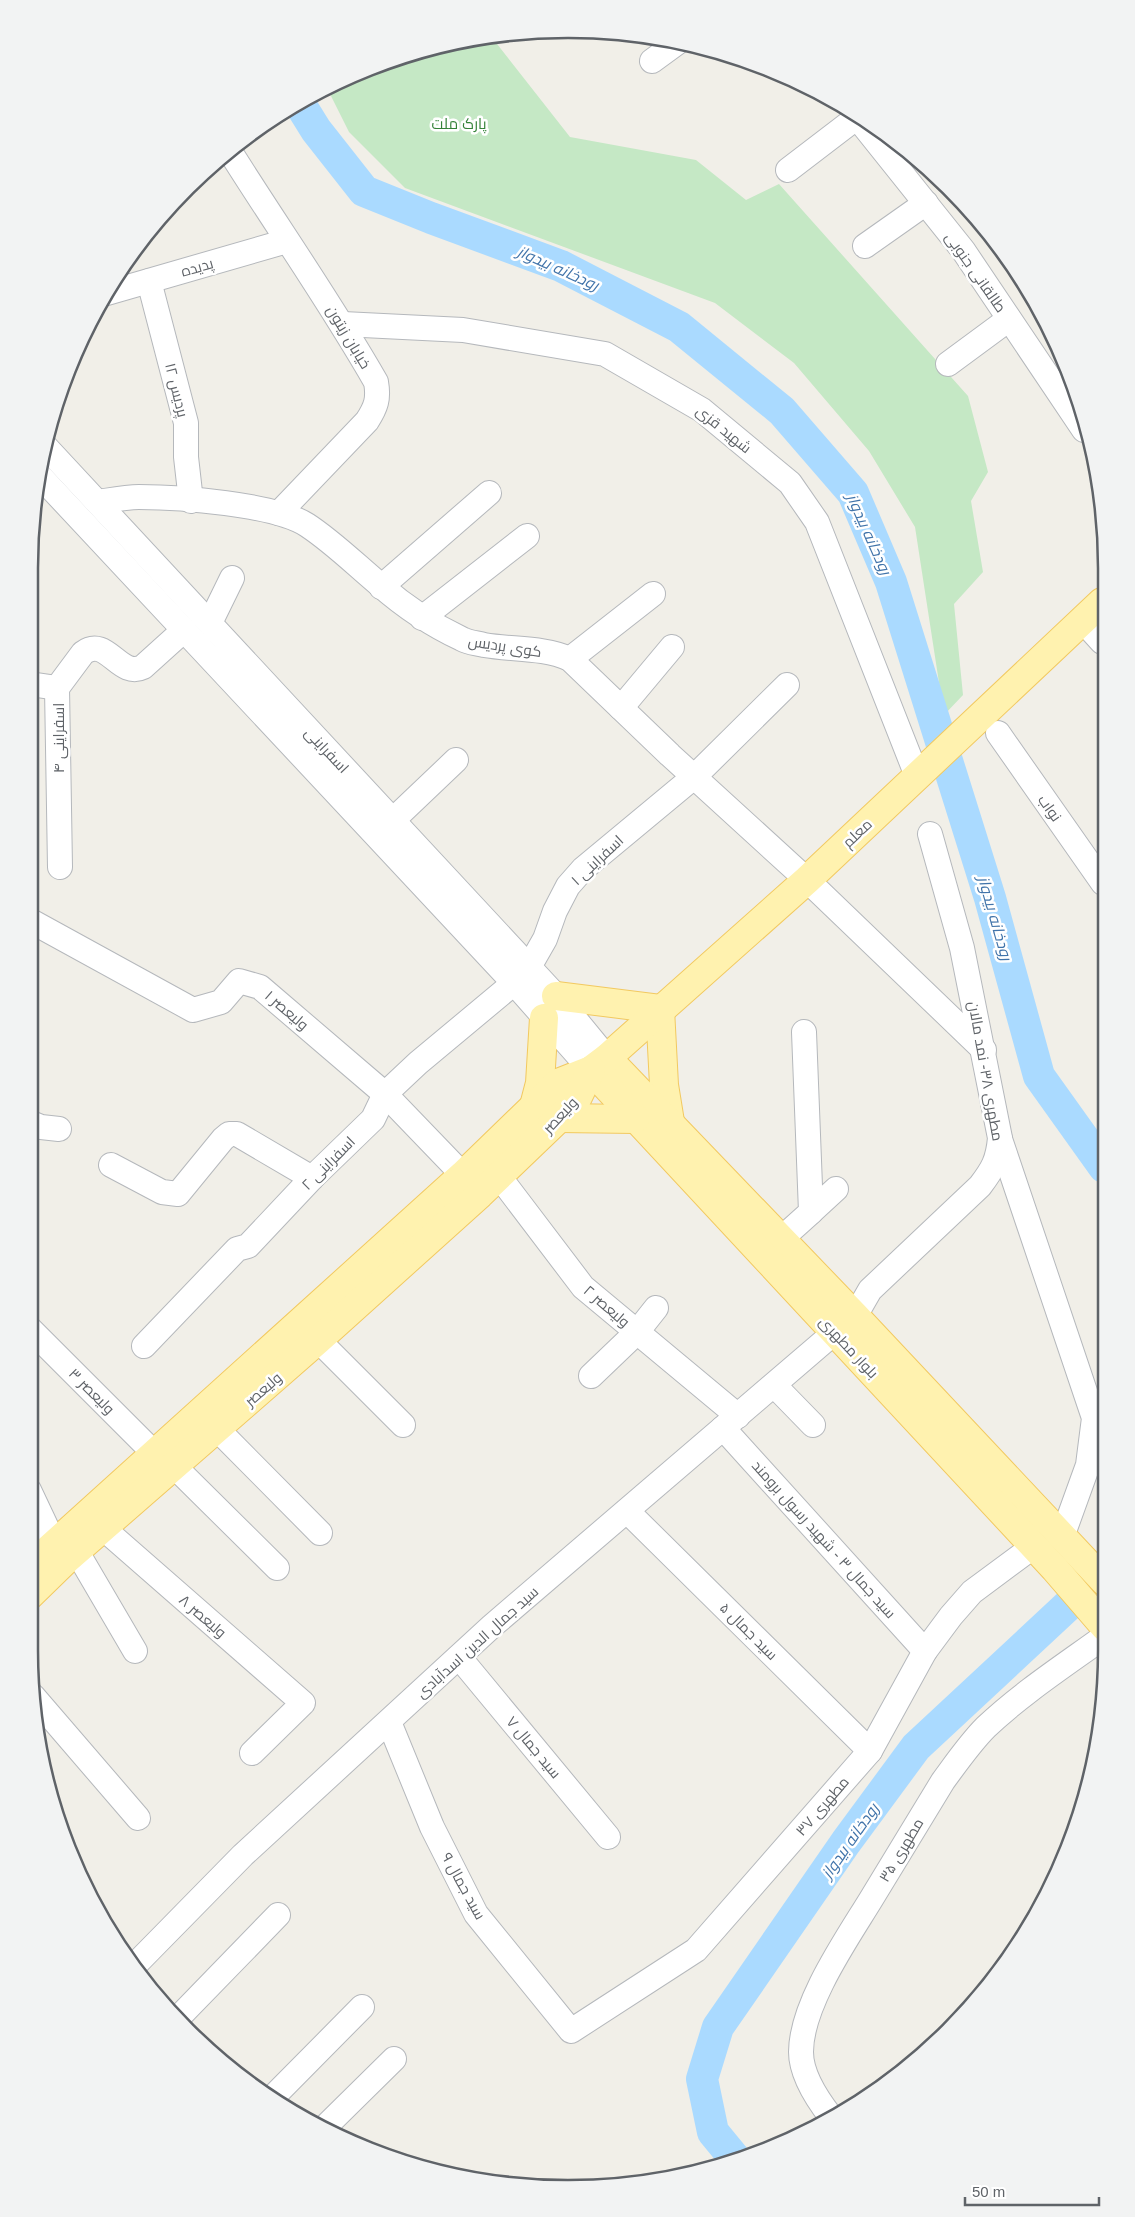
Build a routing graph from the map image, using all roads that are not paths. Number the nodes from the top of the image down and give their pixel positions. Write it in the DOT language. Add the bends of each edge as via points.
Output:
graph roads {
  1 [pos="670,48"];
  2 [pos="652,61"];
  3 [pos="852,121"];
  4 [pos="868,131"];
  5 [pos="233,157"];
  6 [pos="788,170"];
  7 [pos="926,203"];
  8 [pos="287,241"];
  9 [pos="865,246"];
  10 [pos="149,280"];
  11 [pos="116,290"];
  12 [pos="1009,319"];
  13 [pos="343,324"];
  14 [pos="948,364"];
  15 [pos="1075,417"];
  16 [pos="51,452"];
  17 [pos="45,482"];
  18 [pos="489,493"];
  19 [pos="191,501"];
  20 [pos="98,502"];
  21 [pos="279,513"];
  22 [pos="527,536"];
  23 [pos="232,578"];
  24 [pos="381,587"];
  25 [pos="653,594"];
  26 [pos="1098,606"];
  27 [pos="422,618"];
  28 [pos="1082,620"];
  29 [pos="210,623"];
  30 [pos="184,630"];
  31 [pos="1098,638"];
  32 [pos="672,647"];
  33 [pos="570,659"];
  34 [pos="38,685"];
  35 [pos="787,685"];
  36 [pos="57,688"];
  37 [pos="621,708"];
  38 [pos="998,733"];
  39 [pos="456,760"];
  40 [pos="695,776"];
  41 [pos="917,776"];
  42 [pos="393,820"];
  43 [pos="930,834"];
  44 [pos="60,867"];
  45 [pos="1098,876"];
  46 [pos="807,880"];
  47 [pos="455,887"];
  48 [pos="438,904"];
  49 [pos="38,924"];
  50 [pos="521,975"];
  51 [pos="550,1007"];
  52 [pos="660,1009"];
  53 [pos="804,1032"];
  54 [pos="984,1050"];
  55 [pos="599,1064"];
  56 [pos="385,1094"];
  57 [pos="534,1106"];
  58 [pos="559,1118"];
  59 [pos="634,1119"];
  60 [pos="670,1122"];
  61 [pos="38,1126"];
  62 [pos="59,1129"];
  63 [pos="1000,1138"];
  64 [pos="111,1165"];
  65 [pos="312,1178"];
  66 [pos="480,1181"];
  67 [pos="836,1189"];
  68 [pos="810,1212"];
  69 [pos="782,1238"];
  70 [pos="656,1308"];
  71 [pos="845,1324"];
  72 [pos="637,1332"];
  73 [pos="38,1337"];
  74 [pos="318,1340"];
  75 [pos="144,1346"];
  76 [pos="591,1376"];
  77 [pos="774,1385"];
  78 [pos="730,1422"];
  79 [pos="403,1425"];
  80 [pos="813,1425"];
  81 [pos="217,1430"];
  82 [pos="165,1460"];
  83 [pos="38,1505"];
  84 [pos="627,1511"];
  85 [pos="104,1529"];
  86 [pos="320,1533"];
  87 [pos="1034,1546"];
  88 [pos="1071,1546"];
  89 [pos="66,1552"];
  90 [pos="38,1563"];
  91 [pos="277,1568"];
  92 [pos="1098,1575"];
  93 [pos="38,1585"];
  94 [pos="1098,1585"];
  95 [pos="1080,1598"];
  96 [pos="1098,1621"];
  97 [pos="1098,1634"];
  98 [pos="135,1650"];
  99 [pos="925,1650"];
  100 [pos="459,1657"];
  101 [pos="41,1705"];
  102 [pos="389,1722"];
  103 [pos="870,1750"];
  104 [pos="252,1753"];
  105 [pos="138,1818"];
  106 [pos="608,1837"];
  107 [pos="278,1915"];
  108 [pos="139,1961"];
  109 [pos="362,2007"];
  110 [pos="183,2013"];
  111 [pos="572,2031"];
  112 [pos="394,2059"];
  113 [pos="277,2093"];
  114 [pos="826,2111"];
  115 [pos="329,2123"];
  1 -- 2 [label="street"];
  3 -- 6 [label="street"];
  4 -- 7 [label="street, طالقانی جنوبی"];
  5 -- 8 [label="street, خیابان زیتون"];
  7 -- 9 [label="street"];
  7 -- 12 [label="street, طالقانی جنوبی" via="963,250"];
  8 -- 10 [label="street, پدیده"];
  8 -- 13 [label="street, خیابان زیتون"];
  10 -- 11 [label="street, پدیده"];
  10 -- 19 [label="street, پردیس ۱۲" via="186,422"];
  12 -- 14 [label="street"];
  12 -- 15 [label="street, طالقانی جنوبی"];
  13 -- 21 [label="street, خیابان زیتون" via="376,382 378,399 375,409"];
  13 -- 41 [label="street, شهید قزی" via="463,330 606,354 702,410 790,483 817,522"];
  16 -- 20 [label="street, اسفراینی"];
  17 -- 30 [label="street, اسفراینی"];
  18 -- 24 [label="street"];
  19 -- 20 [label="street, کوی پردیس" via="137,497"];
  19 -- 21 [label="street, کوی پردیس"];
  20 -- 29 [label="street, اسفراینی"];
  21 -- 24 [label="street, کوی پردیس" via="304,523 329,540"];
  22 -- 27 [label="street"];
  23 -- 29 [label="street"];
  24 -- 27 [label="street, کوی پردیس"];
  25 -- 33 [label="street"];
  26 -- 28 [label="main road, معلم"];
  27 -- 33 [label="street, کوی پردیس" via="465,641 539,651"];
  28 -- 31 [label="street"];
  28 -- 41 [label="main road, معلم"];
  29 -- 42 [label="street, اسفراینی"];
  30 -- 36 [label="street, اسفراینی ۴" via="137,670 124,667 101,649 88,649"];
  30 -- 48 [label="street, اسفراینی"];
  32 -- 37 [label="street"];
  33 -- 37 [label="street, کوی پردیس"];
  34 -- 36 [label="street"];
  35 -- 40 [label="street, اسفراینی ۱"];
  36 -- 44 [label="street, اسفراینی ۴"];
  37 -- 40 [label="street, کوی پردیس"];
  38 -- 45 [label="street, نواب"];
  39 -- 42 [label="street"];
  40 -- 46 [label="street, کوی پردیس"];
  40 -- 50 [label="street, اسفراینی ۱" via="573,880 555,911 545,939"];
  41 -- 46 [label="main road, معلم"];
  42 -- 47 [label="street, اسفراینی"];
  43 -- 54 [label="street, مطهری ۳۸- نمد مالان" via="962,948"];
  46 -- 52 [label="main road, معلم"];
  46 -- 54 [label="street, کوی پردیس"];
  47 -- 48 [label="street" via="454,900 450,904"];
  47 -- 50 [label="street, اسفراینی"];
  48 -- 50 [label="street, اسفراینی"];
  49 -- 56 [label="street, ولیعصر ۱" via="193,1010 221,1002 238,981 260,987"];
  50 -- 51 [label="street, اسفراینی"];
  50 -- 56 [label="street, اسفراینی ۲"];
  51 -- 52 [label="main road"];
  51 -- 55 [label="street, اسفراینی"];
  51 -- 57 [label="main road"];
  52 -- 55 [label="main road, معلم"];
  52 -- 60 [label="main road" via="664,1085"];
  53 -- 68 [label="street"];
  54 -- 63 [label="street, مطهری ۳۸- نمد مالان"];
  55 -- 57 [label="main road, ولیعصر" via="558,1083"];
  55 -- 58 [label="main road, ولیعصر" via="574,1103"];
  55 -- 59 [label="main road, بلوار مطهری"];
  55 -- 60 [label="main road, بلوار مطهری"];
  56 -- 65 [label="street, اسفراینی ۲" via="374,1118"];
  56 -- 66 [label="street, ولیعصر ۱"];
  57 -- 66 [label="main road, ولیعصر"];
  58 -- 59 [label="main road"];
  58 -- 66 [label="main road, ولیعصر"];
  59 -- 71 [label="main road, بلوار مطهری"];
  60 -- 69 [label="main road, بلوار مطهری"];
  61 -- 62 [label="street"];
  63 -- 71 [label="street, مطهری ۳۸- نمد مالان" via="999,1155 980,1186 870,1290"];
  63 -- 88 [label="street" via="1094,1418"];
  64 -- 65 [label="street" via="162,1192 178,1194 223,1139 228,1134 236,1134"];
  65 -- 75 [label="street, اسفراینی ۲" via="248,1246 237,1249"];
  66 -- 72 [label="street, ولیعصر ۲" via="582,1287"];
  66 -- 74 [label="main road, ولیعصر"];
  66 -- 82 [label="main road, ولیعصر"];
  67 -- 68 [label="street"];
  68 -- 69 [label="street"];
  69 -- 71 [label="main road, بلوار مطهری"];
  70 -- 72 [label="street"];
  71 -- 77 [label="street, سید جمال الدین اسدآبادی"];
  71 -- 87 [label="main road, بلوار مطهری"];
  71 -- 88 [label="main road, بلوار مطهری"];
  72 -- 76 [label="street"];
  72 -- 78 [label="street, ولیعصر ۲"];
  73 -- 82 [label="street, ولیعصر ۳"];
  74 -- 79 [label="street"];
  74 -- 81 [label="main road, ولیعصر"];
  77 -- 78 [label="street, سید جمال الدین اسدآبادی"];
  77 -- 80 [label="street"];
  78 -- 84 [label="street, سید جمال الدین اسدآبادی"];
  78 -- 99 [label="street, سید جمال ۳ - شهید رسول برومند"];
  81 -- 82 [label="main road, ولیعصر"];
  81 -- 86 [label="street"];
  82 -- 85 [label="main road, ولیعصر"];
  82 -- 89 [label="main road, ولیعصر"];
  82 -- 91 [label="street, ولیعصر ۳"];
  83 -- 89 [label="street"];
  84 -- 100 [label="street, سید جمال الدین اسدآبادی"];
  84 -- 103 [label="street, سید جمال ۵"];
  85 -- 89 [label="main road, ولیعصر"];
  85 -- 104 [label="street, ولیعصر ۸" via="303,1703"];
  87 -- 95 [label="main road, بلوار مطهری"];
  87 -- 99 [label="street, مطهری ۳۷" via="972,1592"];
  88 -- 92 [label="main road, بلوار مطهری"];
  89 -- 90 [label="main road, ولیعصر"];
  89 -- 93 [label="main road, ولیعصر"];
  89 -- 98 [label="street"];
  94 -- 95 [label="main road"];
  95 -- 96 [label="main road, بلوار مطهری"];
  97 -- 114 [label="street, مطهری ۳۵" via="986,1727 963,1754 943,1780 838,1954 819,1988 801,2052 806,2074"];
  99 -- 103 [label="street, مطهری ۳۷"];
  100 -- 102 [label="street, سید جمال الدین اسدآبادی"];
  100 -- 106 [label="street, سید جمال ۷"];
  101 -- 105 [label="street"];
  102 -- 108 [label="street, سید جمال الدین اسدآبادی" via="244,1855"];
  102 -- 111 [label="street, سید جمال ۹" via="432,1826 476,1914"];
  103 -- 111 [label="street, مطهری ۳۷" via="696,1950"];
  107 -- 110 [label="street"];
  109 -- 113 [label="street"];
  112 -- 115 [label="street"];
}
